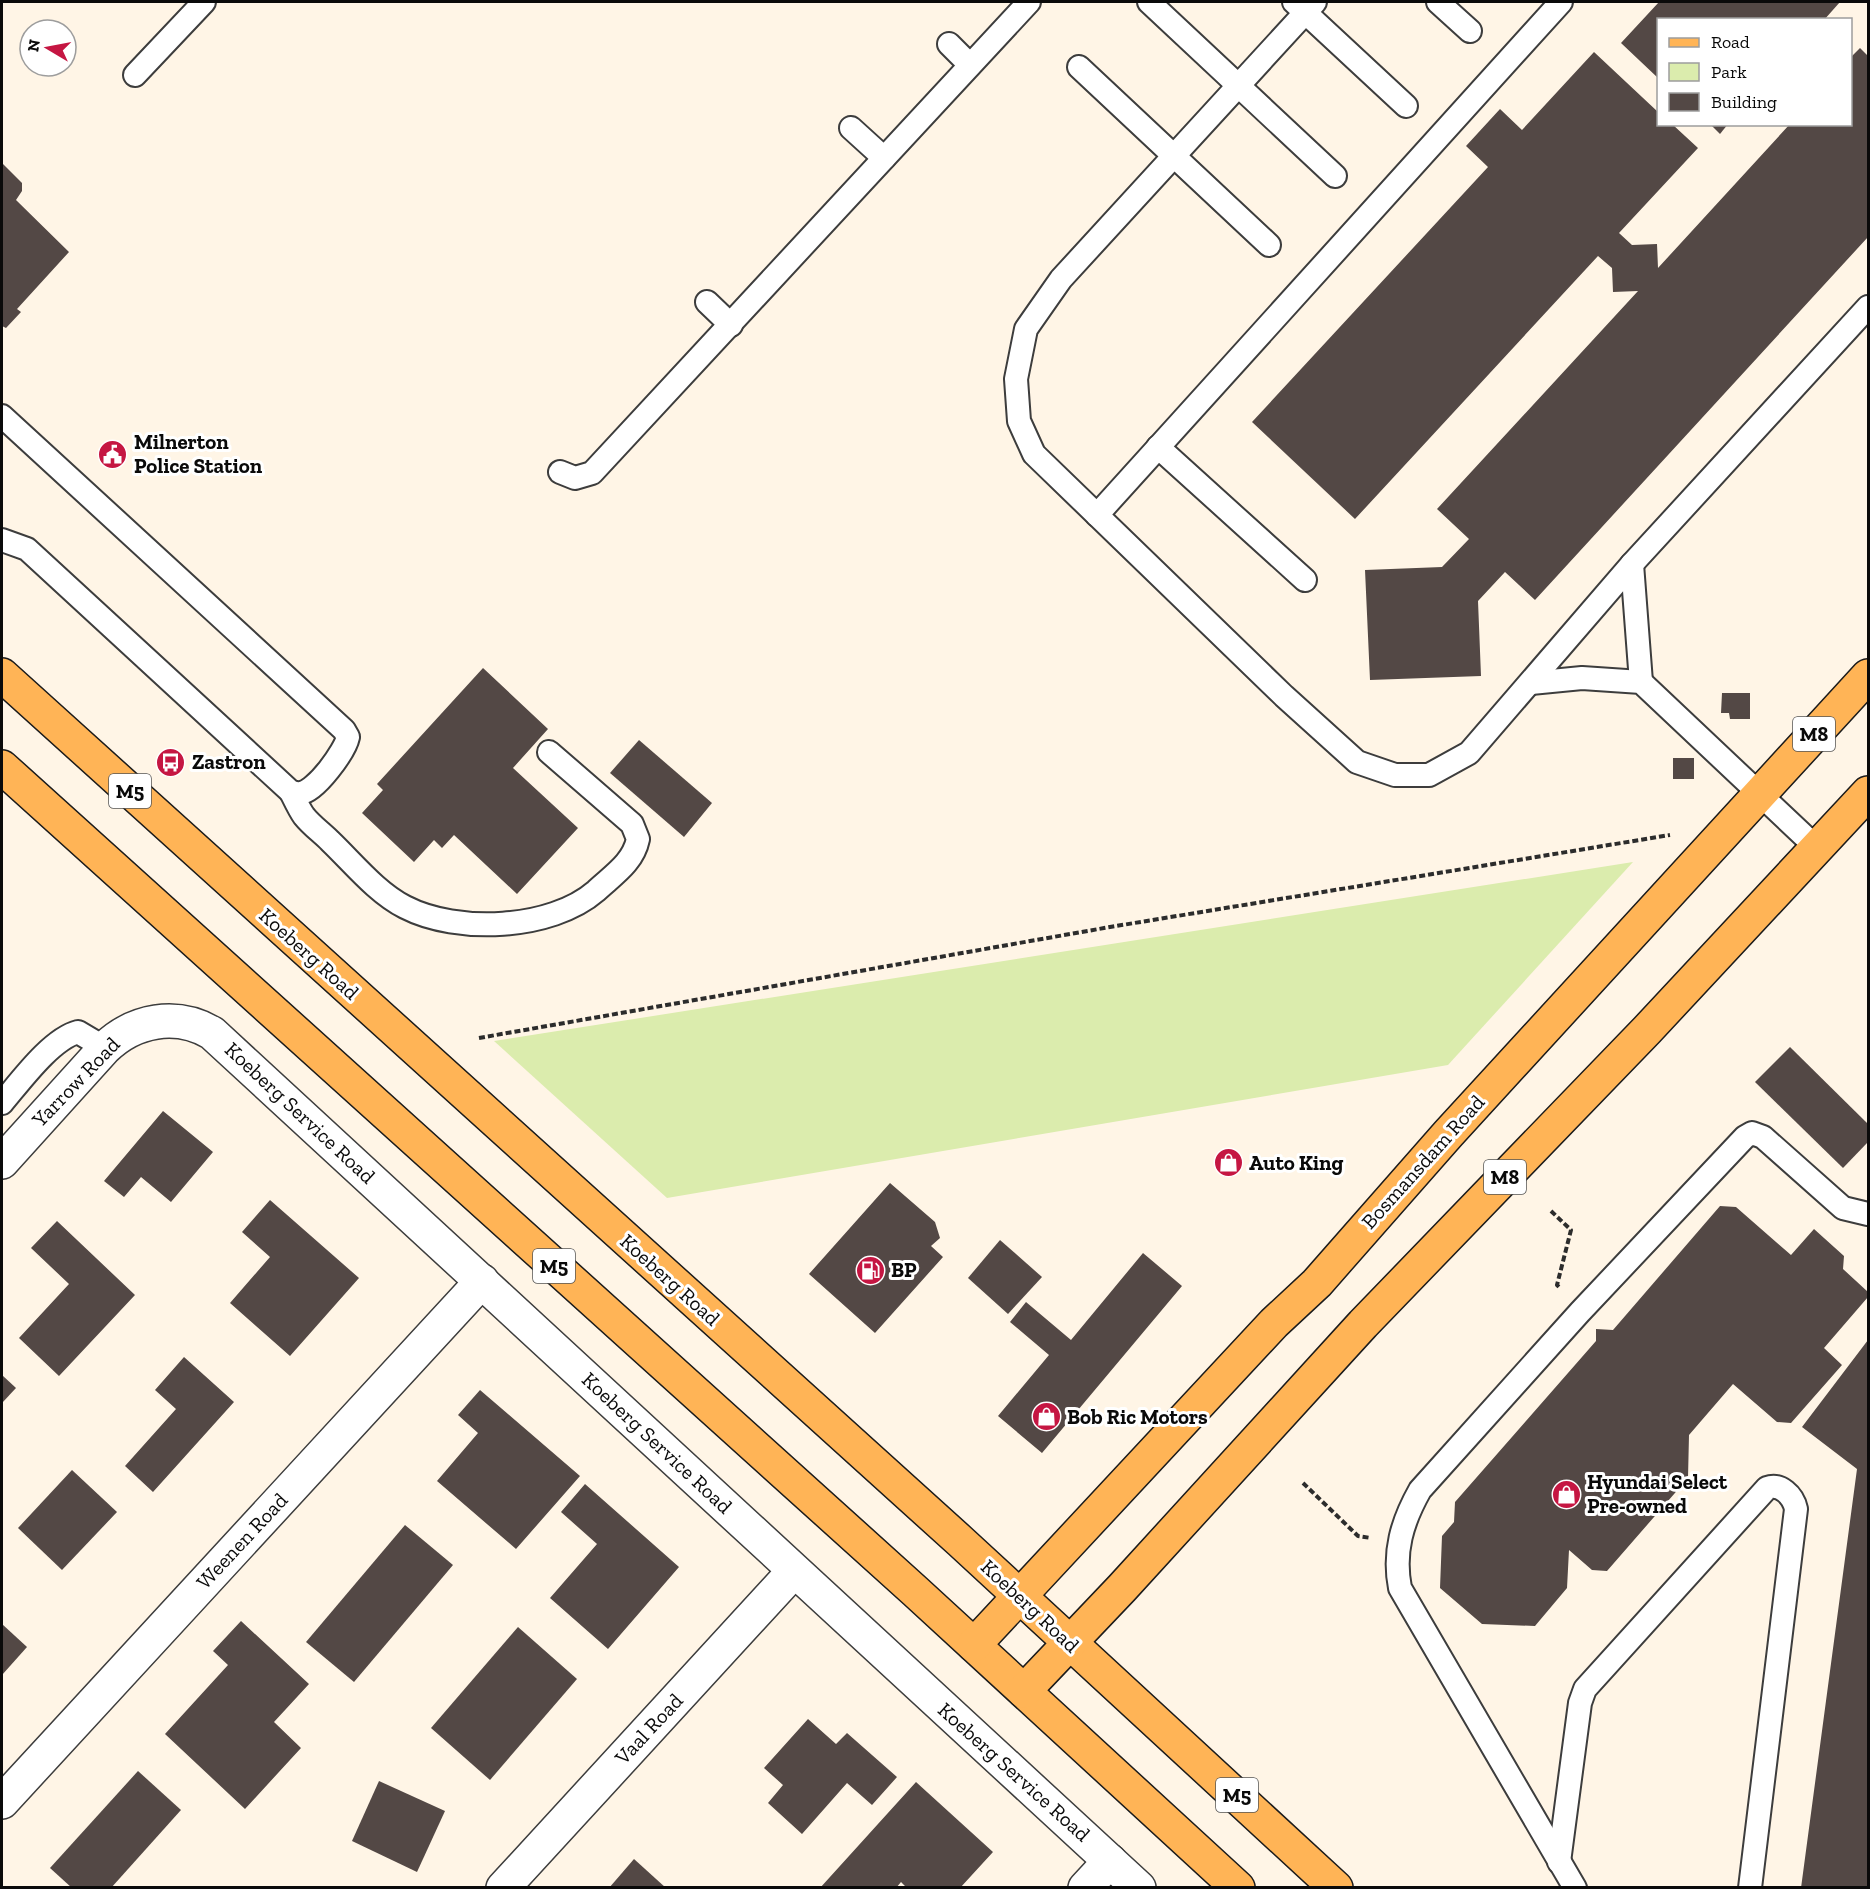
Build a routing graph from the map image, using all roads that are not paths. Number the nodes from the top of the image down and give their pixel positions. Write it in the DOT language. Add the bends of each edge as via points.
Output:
graph roads {
  1 [pos="204,2"];
  2 [pos="1029,2"];
  3 [pos="1149,2"];
  4 [pos="1438,2"];
  5 [pos="1561,2"];
  6 [pos="1305,5"];
  7 [pos="1470,31"];
  8 [pos="948,44"];
  9 [pos="970,65"];
  10 [pos="1079,67"];
  11 [pos="135,75"];
  12 [pos="1239,86"];
  13 [pos="1406,106"];
  14 [pos="851,128"];
  15 [pos="1174,156"];
  16 [pos="885,158"];
  17 [pos="1335,176"];
  18 [pos="1269,245"];
  19 [pos="707,302"];
  20 [pos="1869,307"];
  21 [pos="731,325"];
  22 [pos="2,416"];
  23 [pos="1158,447"];
  24 [pos="560,472"];
  25 [pos="1097,514"];
  26 [pos="2,542"];
  27 [pos="1632,564"];
  28 [pos="1305,580"];
  29 [pos="2,675"];
  30 [pos="1869,676"];
  31 [pos="1641,682"];
  32 [pos="1531,683"];
  33 [pos="549,752"];
  34 [pos="2,767"];
  35 [pos="291,792"];
  36 [pos="1760,793"];
  37 [pos="1869,793"];
  38 [pos="1818,849"];
  39 [pos="163,1021"];
  40 [pos="105,1048"];
  41 [pos="2,1103"];
  42 [pos="2,1162"];
  43 [pos="1869,1214"];
  44 [pos="482,1281"];
  45 [pos="795,1571"];
  46 [pos="1018,1597"];
  47 [pos="1068,1642"];
  48 [pos="974,1645"];
  49 [pos="1023,1691"];
  50 [pos="2,1802"];
  51 [pos="1110,1861"];
  52 [pos="1559,1862"];
  53 [pos="503,1887"];
  54 [pos="1084,1887"];
  55 [pos="1139,1887"];
  56 [pos="1238,1887"];
  57 [pos="1336,1887"];
  58 [pos="1575,1887"];
  59 [pos="1750,1887"];
  1 -- 11 [label="lane"];
  2 -- 9 [label="lane"];
  3 -- 12 [label="lane"];
  4 -- 7 [label="lane"];
  5 -- 23 [label="lane"];
  6 -- 12 [label="lane"];
  6 -- 13 [label="lane"];
  8 -- 9 [label="lane"];
  9 -- 16 [label="lane"];
  10 -- 15 [label="lane"];
  12 -- 15 [label="lane"];
  12 -- 17 [label="lane"];
  14 -- 16 [label="lane"];
  15 -- 18 [label="lane"];
  15 -- 25 [label="lane" via="1061,279 1026,329 1016,379 1019,421 1034,454"];
  16 -- 21 [label="lane"];
  19 -- 21 [label="lane"];
  20 -- 27 [label="lane"];
  21 -- 24 [label="lane" via="592,473 575,478"];
  22 -- 35 [label="lane" via="344,730 348,737 341,754 310,788 301,793"];
  23 -- 25 [label="lane"];
  23 -- 28 [label="lane"];
  25 -- 32 [label="lane" via="1357,762 1395,775 1429,775 1469,753"];
  26 -- 35 [label="lane" via="27,549"];
  27 -- 31 [label="lane"];
  27 -- 32 [label="lane"];
  29 -- 46 [label="main road, Koeberg Road / M5"];
  30 -- 36 [label="main road, Bosmansdam Road / M8"];
  31 -- 32 [label="lane" via="1582,678"];
  31 -- 36 [label="lane"];
  33 -- 35 [label="lane" via="632,824 638,839 629,861 588,898 544,917 517,922 465,923 404,907 304,816"];
  34 -- 48 [label="main road, M5"];
  36 -- 38 [label="lane"];
  36 -- 46 [label="main road, Bosmansdam Road / M8" via="1317,1283 1274,1323"];
  37 -- 38 [label="main road, M8"];
  38 -- 47 [label="main road, M8" via="1363,1324"];
  39 -- 40 [label="street, Yarrow Road" via="124,1033"];
  39 -- 44 [label="street, Koeberg Service Road" via="192,1024 218,1038"];
  40 -- 41 [label="lane" via="78,1032 70,1034 51,1049"];
  40 -- 42 [label="street, Yarrow Road"];
  43 -- 52 [label="lane" via="1843,1208 1763,1137 1752,1133 1714,1168 1580,1312 1420,1490 1407,1513 1396,1565 1400,1588"];
  44 -- 45 [label="street, Koeberg Service Road"];
  44 -- 50 [label="street, Weenen Road"];
  45 -- 51 [label="street, Koeberg Service Road"];
  45 -- 53 [label="street, Vaal Road"];
  46 -- 47 [label="main road, Koeberg Road / M5"];
  46 -- 48 [label="main road, Bosmansdam Road / M8"];
  47 -- 49 [label="main road, M8"];
  47 -- 57 [label="main road, Koeberg Road / M5"];
  48 -- 49 [label="main road, M5"];
  49 -- 56 [label="main road, M5"];
  51 -- 54 [label="street"];
  51 -- 55 [label="street, Koeberg Service Road"];
  52 -- 58 [label="lane"];
  52 -- 59 [label="lane" via="1585,1689 1773,1485 1794,1501 1796,1509"];
}
